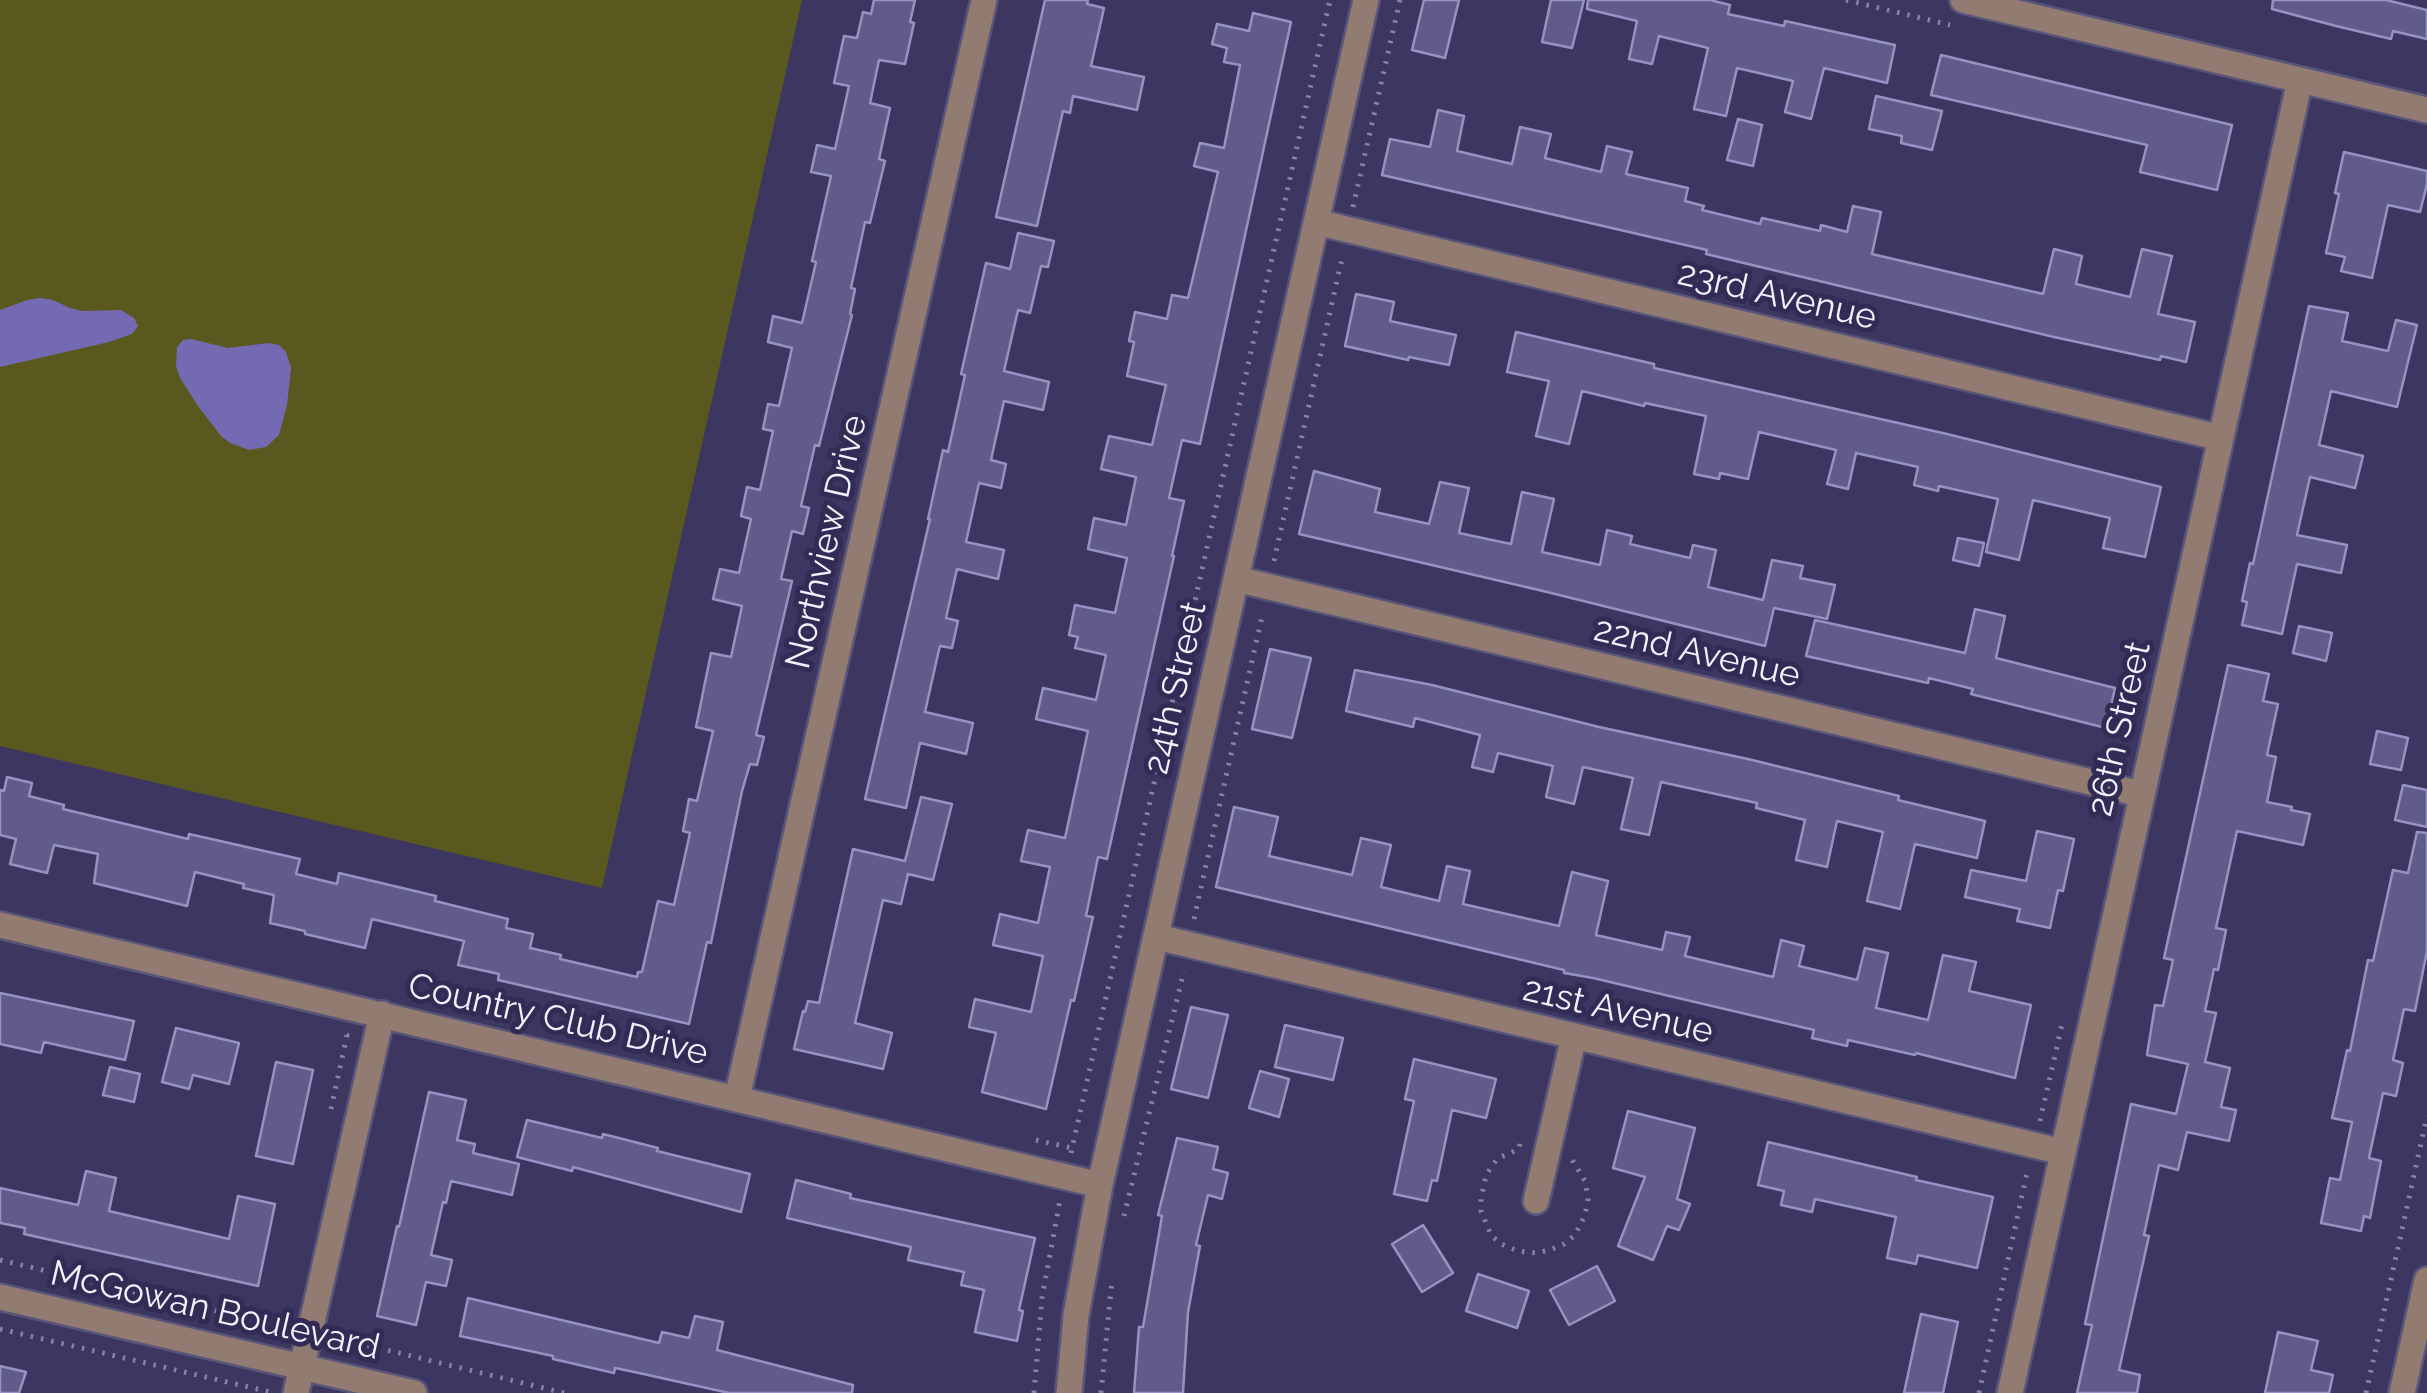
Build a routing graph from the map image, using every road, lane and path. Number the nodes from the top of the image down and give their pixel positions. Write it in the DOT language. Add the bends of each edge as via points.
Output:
graph roads {
  1 [pos="984,0"];
  2 [pos="1330,0"];
  3 [pos="1366,0"];
  4 [pos="1400,0"];
  5 [pos="1963,0"];
  6 [pos="2300,80"];
  7 [pos="2427,110"];
  8 [pos="1352,213"];
  9 [pos="1316,222"];
  10 [pos="1345,246"];
  11 [pos="2222,438"];
  12 [pos="1272,570"];
  13 [pos="1236,580"];
  14 [pos="1265,604"];
  15 [pos="2142,794"];
  16 [pos="0,925"];
  17 [pos="1193,927"];
  18 [pos="1156,937"];
  19 [pos="1200,974"];
  20 [pos="382,1014"];
  21 [pos="328,1030"];
  22 [pos="1574,1036"];
  23 [pos="737,1098"];
  24 [pos="330,1113"];
  25 [pos="2427,1116"];
  26 [pos="1523,1130"];
  27 [pos="2063,1152"];
  28 [pos="1570,1158"];
  29 [pos="1070,1159"];
  30 [pos="2029,1165"];
  31 [pos="1100,1185"];
  32 [pos="1061,1192"];
  33 [pos="1536,1201"];
  34 [pos="1122,1222"];
  35 [pos="0,1260"];
  36 [pos="1112,1276"];
  37 [pos="2427,1280"];
  38 [pos="0,1297"];
  39 [pos="288,1308"];
  40 [pos="0,1328"];
  41 [pos="337,1339"];
  42 [pos="302,1366"];
  43 [pos="2411,1385"];
  44 [pos="270,1393"];
  45 [pos="296,1393"];
  46 [pos="414,1393"];
  47 [pos="564,1393"];
  48 [pos="1034,1393"];
  49 [pos="1069,1393"];
  50 [pos="1101,1393"];
  51 [pos="1979,1393"];
  52 [pos="2010,1393"];
  53 [pos="2366,1393"];
  1 -- 23 [label="street, Northview Drive"];
  2 -- 29 [label="path"];
  3 -- 9 [label="street, 24th Street"];
  4 -- 8 [label="path"];
  5 -- 6 [label="street"];
  6 -- 7 [label="street"];
  6 -- 11 [label="street, 26th Street"];
  9 -- 11 [label="street, 23rd Avenue"];
  9 -- 13 [label="street, 24th Street"];
  10 -- 12 [label="path"];
  11 -- 15 [label="street, 26th Street"];
  13 -- 15 [label="street, 22nd Avenue"];
  13 -- 18 [label="street, 24th Street"];
  14 -- 17 [label="path"];
  15 -- 27 [label="street, 26th Street"];
  16 -- 20 [label="street, Country Club Drive"];
  18 -- 22 [label="street, 21st Avenue"];
  18 -- 31 [label="street, 24th Street"];
  19 -- 34 [label="path" via="1182,970"];
  20 -- 23 [label="street, Country Club Drive"];
  20 -- 42 [label="street"];
  21 -- 24 [label="path" via="347,1035"];
  22 -- 27 [label="street, 21st Avenue"];
  22 -- 33 [label="street"];
  23 -- 31 [label="street, Country Club Drive"];
  25 -- 53 [label="path"];
  26 -- 28 [label="path" via="1518,1149 1497,1159 1482,1188 1481,1211 1501,1244 1536,1253 1575,1235 1588,1199"];
  27 -- 52 [label="street, 26th Street"];
  30 -- 51 [label="path"];
  31 -- 49 [label="street, 24th Street"];
  32 -- 48 [label="path"];
  35 -- 39 [label="path" via="284,1328"];
  36 -- 50 [label="path"];
  37 -- 43 [label="street"];
  38 -- 42 [label="street, McGowan Boulevard"];
  40 -- 44 [label="path"];
  41 -- 47 [label="path"];
  42 -- 45 [label="street"];
  42 -- 46 [label="street, McGowan Boulevard"];
}
